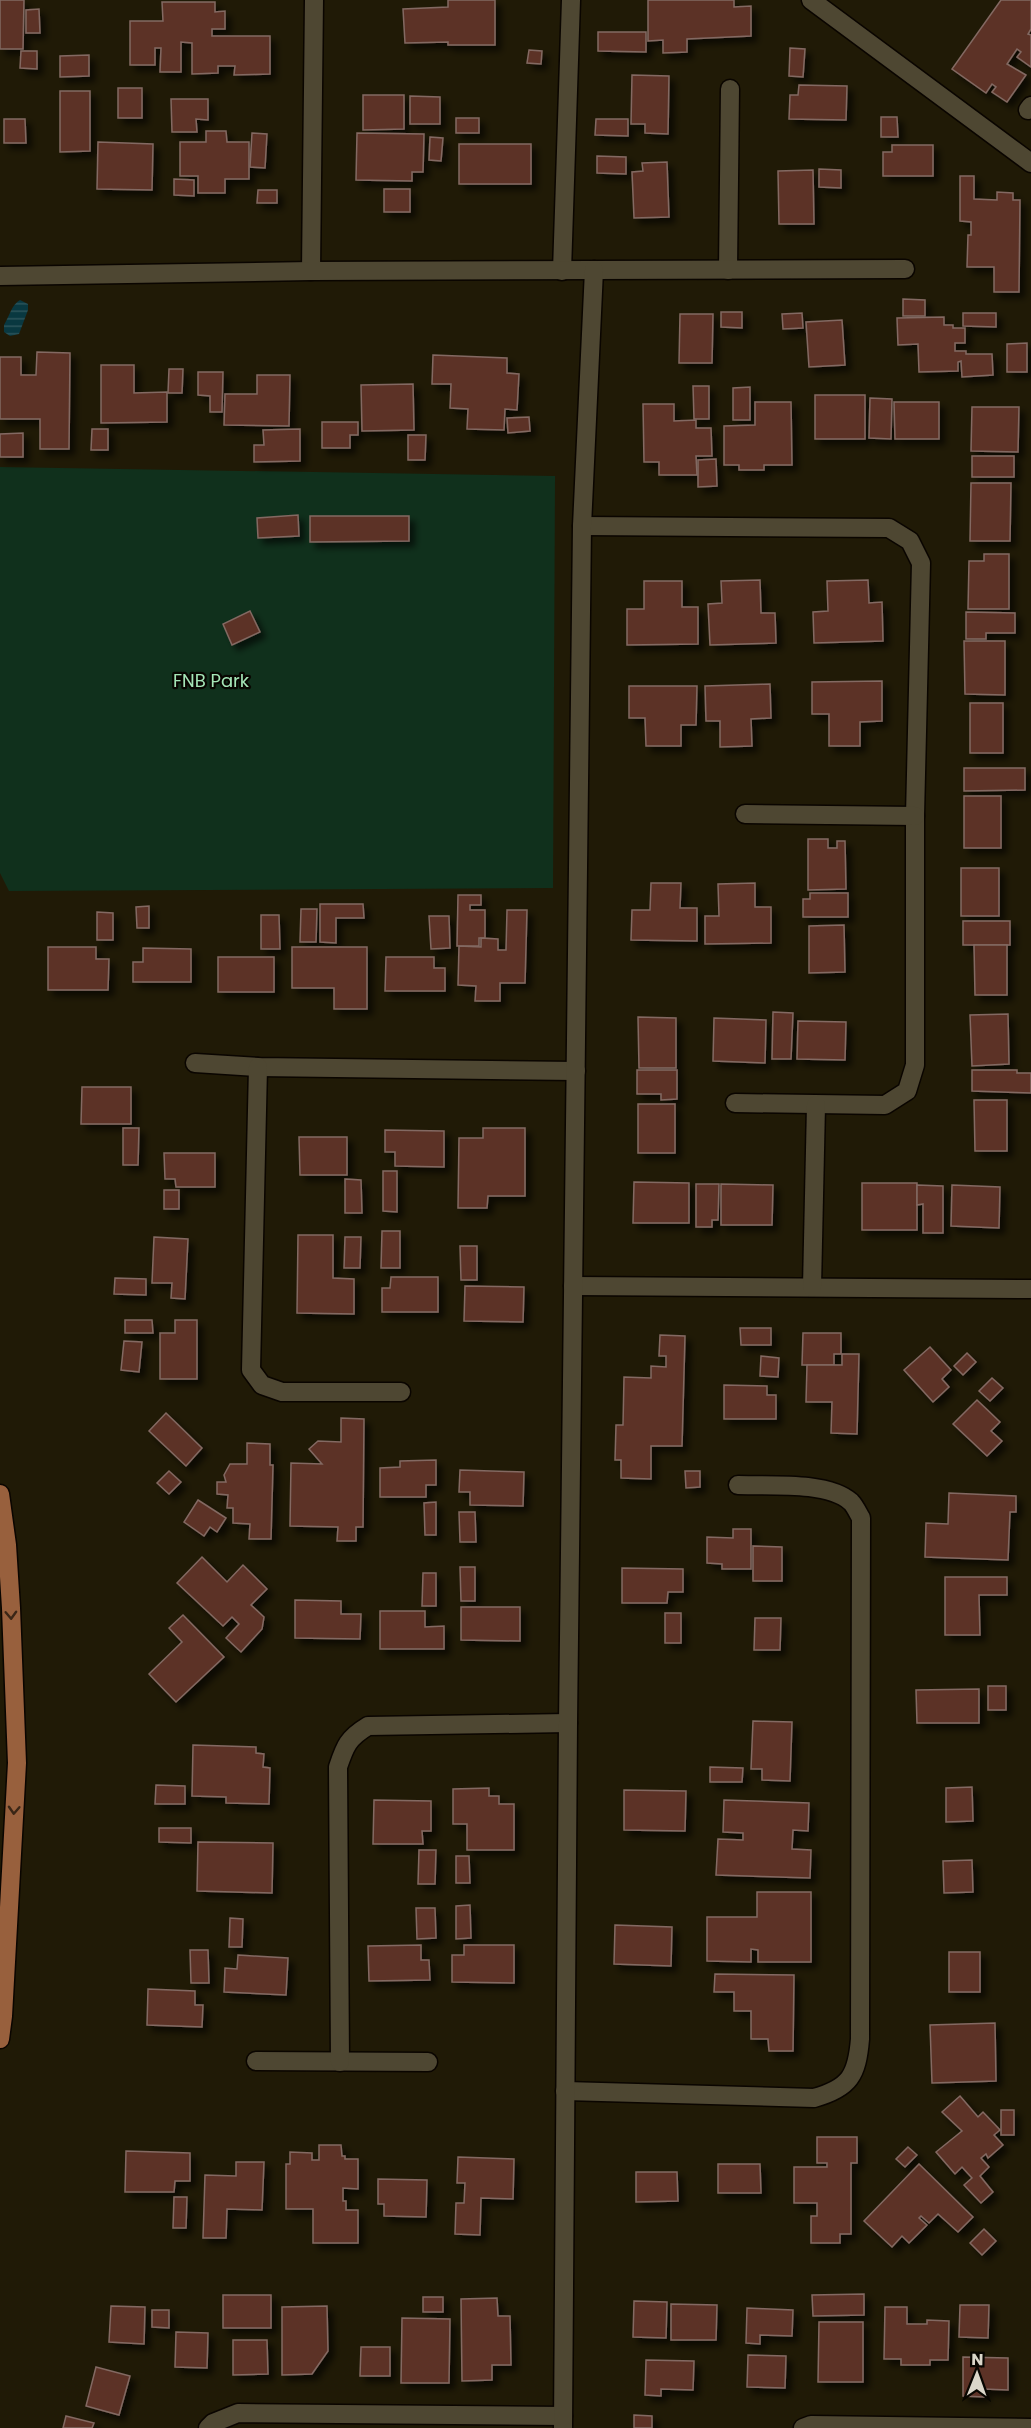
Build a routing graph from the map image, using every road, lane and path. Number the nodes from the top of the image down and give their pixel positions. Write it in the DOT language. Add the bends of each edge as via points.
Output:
graph roads {
  1 [pos="314,0"];
  2 [pos="571,0"];
  3 [pos="811,0"];
  4 [pos="730,89"];
  5 [pos="1031,163"];
  6 [pos="905,269"];
  7 [pos="594,270"];
  8 [pos="728,270"];
  9 [pos="311,271"];
  10 [pos="562,271"];
  11 [pos="0,276"];
  12 [pos="582,526"];
  13 [pos="746,814"];
  14 [pos="915,816"];
  15 [pos="195,1063"];
  16 [pos="258,1067"];
  17 [pos="576,1071"];
  18 [pos="735,1103"];
  19 [pos="816,1105"];
  20 [pos="573,1286"];
  21 [pos="812,1287"];
  22 [pos="1031,1289"];
  23 [pos="401,1392"];
  24 [pos="738,1485"];
  25 [pos="0,1494"];
  26 [pos="568,1723"];
  27 [pos="0,2039"];
  28 [pos="256,2061"];
  29 [pos="340,2062"];
  30 [pos="428,2062"];
  31 [pos="565,2091"];
  32 [pos="394,2421"];
  33 [pos="563,2422"];
  34 [pos="208,2428"];
  35 [pos="803,2428"];
  36 [pos="1031,2428"];
  1 -- 9 [label="street"];
  2 -- 10 [label="street"];
  3 -- 5 [label="street"];
  4 -- 8 [label="street"];
  6 -- 8 [label="street"];
  7 -- 8 [label="street"];
  7 -- 10 [label="street"];
  7 -- 12 [label="street"];
  9 -- 10 [label="street"];
  9 -- 11 [label="street"];
  12 -- 14 [label="street" via="889,528 910,541 921,563"];
  12 -- 17 [label="street"];
  13 -- 14 [label="street"];
  14 -- 19 [label="street" via="915,1065 907,1091 885,1105"];
  15 -- 16 [label="street"];
  16 -- 17 [label="street"];
  16 -- 23 [label="street" via="251,1370 262,1385 282,1392"];
  17 -- 20 [label="street"];
  18 -- 19 [label="street"];
  19 -- 21 [label="street"];
  20 -- 21 [label="street"];
  20 -- 26 [label="street"];
  21 -- 22 [label="street"];
  24 -- 31 [label="street" via="830,1491 853,1503 861,1518 858,2063 850,2080 835,2092 814,2097"];
  25 -- 27 [label="main road, one-way" via="11,1608 16,1763"];
  26 -- 29 [label="street" via="368,1726 344,1748 338,1767"];
  26 -- 31 [label="street"];
  28 -- 29 [label="street"];
  29 -- 30 [label="street"];
  31 -- 33 [label="street"];
  32 -- 33 [label="street"];
  32 -- 34 [label="street" via="238,2413"];
  35 -- 36 [label="street"];
}
